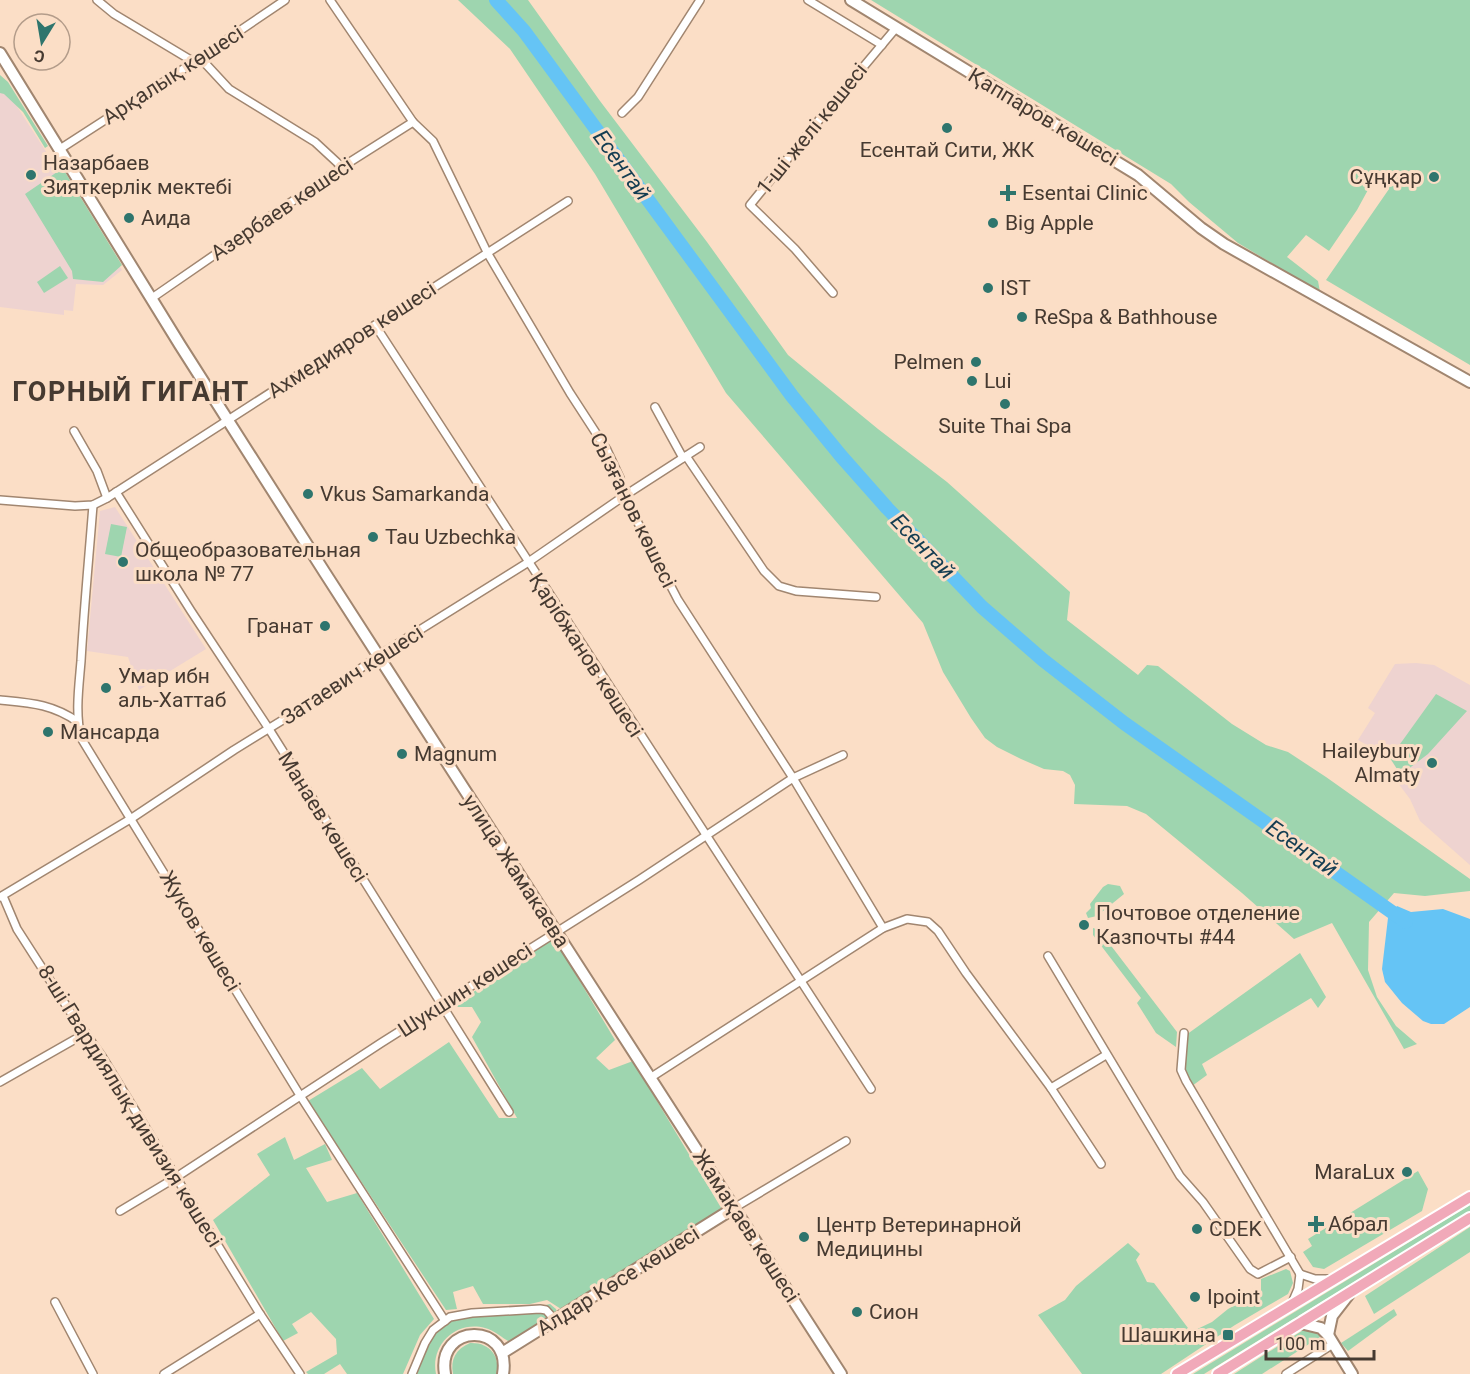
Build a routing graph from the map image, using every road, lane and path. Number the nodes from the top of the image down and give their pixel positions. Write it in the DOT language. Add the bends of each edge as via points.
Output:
graph roads {
  1 [pos="97,0"];
  2 [pos="285,0"];
  3 [pos="330,0"];
  4 [pos="700,0"];
  5 [pos="808,0"];
  6 [pos="851,0"];
  7 [pos="896,28"];
  8 [pos="882,45"];
  9 [pos="0,53"];
  10 [pos="194,62"];
  11 [pos="622,112"];
  12 [pos="413,122"];
  13 [pos="60,148"];
  14 [pos="342,167"];
  15 [pos="567,201"];
  16 [pos="488,254"];
  17 [pos="833,293"];
  18 [pos="152,298"];
  19 [pos="375,325"];
  20 [pos="1470,382"];
  21 [pos="655,407"];
  22 [pos="228,420"];
  23 [pos="74,431"];
  24 [pos="700,447"];
  25 [pos="684,457"];
  26 [pos="116,492"];
  27 [pos="624,496"];
  28 [pos="107,498"];
  29 [pos="0,500"];
  30 [pos="93,505"];
  31 [pos="527,563"];
  32 [pos="876,597"];
  33 [pos="378,656"];
  34 [pos="0,700"];
  35 [pos="78,722"];
  36 [pos="269,729"];
  37 [pos="843,755"];
  38 [pos="793,778"];
  39 [pos="132,818"];
  40 [pos="705,837"];
  41 [pos="2,897"];
  42 [pos="883,928"];
  43 [pos="555,932"];
  44 [pos="1048,956"];
  45 [pos="802,981"];
  46 [pos="441,1006"];
  47 [pos="86,1033"];
  48 [pos="1184,1033"];
  49 [pos="1106,1055"];
  50 [pos="650,1078"];
  51 [pos="0,1082"];
  52 [pos="1051,1088"];
  53 [pos="872,1089"];
  54 [pos="301,1097"];
  55 [pos="508,1112"];
  56 [pos="846,1141"];
  57 [pos="1101,1164"];
  58 [pos="175,1178"];
  59 [pos="1470,1197"];
  60 [pos="734,1208"];
  61 [pos="120,1211"];
  62 [pos="1470,1218"];
  63 [pos="1291,1257"];
  64 [pos="1300,1274"];
  65 [pos="1335,1278"];
  66 [pos="1350,1293"];
  67 [pos="56,1302"];
  68 [pos="1291,1304"];
  69 [pos="260,1314"];
  70 [pos="555,1320"];
  71 [pos="445,1321"];
  72 [pos="1300,1323"];
  73 [pos="1331,1339"];
  74 [pos="502,1353"];
  75 [pos="93,1374"];
  76 [pos="165,1374"];
  77 [pos="300,1374"];
  78 [pos="412,1374"];
  79 [pos="445,1374"];
  80 [pos="503,1374"];
  81 [pos="841,1374"];
  82 [pos="1177,1374"];
  83 [pos="1218,1374"];
  84 [pos="1286,1374"];
  85 [pos="1352,1374"];
  1 -- 10 [label="street"];
  2 -- 10 [label="street, Арқалық көшесі"];
  3 -- 12 [label="street, Сызғанов көшесі"];
  4 -- 11 [label="street" via="638,98"];
  5 -- 8 [label="street"];
  6 -- 7 [label="street, Қаппаров көшесі"];
  7 -- 8 [label="street"];
  7 -- 20 [label="street, Қаппаров көшесі" via="1138,175 1201,228"];
  8 -- 17 [label="street, 1-ші желі көшесі" via="750,205"];
  9 -- 13 [label="street, улица Жамакаева"];
  10 -- 13 [label="street, Арқалық көшесі"];
  10 -- 14 [label="street" via="203,61 229,89 315,142"];
  12 -- 14 [label="street, Азербаев көшесі"];
  12 -- 16 [label="street, Сызғанов көшесі" via="433,141"];
  13 -- 18 [label="street, улица Жамакаева"];
  14 -- 18 [label="street, Азербаев көшесі"];
  15 -- 16 [label="street, Ахмедияров көшесі"];
  16 -- 19 [label="street, Ахмедияров көшесі"];
  16 -- 27 [label="street, Сызғанов көшесі" via="607,450"];
  18 -- 22 [label="street, улица Жамакаева"];
  19 -- 22 [label="street, Ахмедияров көшесі"];
  19 -- 31 [label="street, Қарібжанов көшесі"];
  21 -- 25 [label="street"];
  22 -- 26 [label="street, Ахмедияров көшесі"];
  22 -- 33 [label="street, улица Жамакаева"];
  23 -- 28 [label="street"];
  24 -- 25 [label="street, Затаевич көшесі"];
  25 -- 27 [label="street, Затаевич көшесі"];
  25 -- 32 [label="street" via="764,571 779,586 795,591"];
  26 -- 28 [label="street, Ахмедияров көшесі"];
  26 -- 36 [label="street, Манаев көшесі"];
  27 -- 31 [label="street, Затаевич көшесі"];
  27 -- 38 [label="street, Сызғанов көшесі" via="678,600"];
  28 -- 30 [label="street, Ахмедияров көшесі"];
  29 -- 30 [label="street, Ахмедияров көшесі"];
  30 -- 35 [label="street, Жуков көшесі"];
  31 -- 33 [label="street, Затаевич көшесі"];
  31 -- 40 [label="street, Қарібжанов көшесі"];
  33 -- 36 [label="street, Затаевич көшесі"];
  33 -- 43 [label="street, улица Жамакаева"];
  34 -- 35 [label="street" via="40,704 63,711"];
  35 -- 39 [label="street, Жуков көшесі" via="81,738"];
  36 -- 39 [label="street, Затаевич көшесі"];
  36 -- 46 [label="street, Манаев көшесі"];
  37 -- 38 [label="street, Шукшин көшесі"];
  38 -- 40 [label="street, Шукшин көшесі"];
  38 -- 42 [label="street, Сызғанов көшесі"];
  39 -- 41 [label="street, Затаевич көшесі"];
  39 -- 54 [label="street, Жуков көшесі"];
  40 -- 43 [label="street, Шукшин көшесі"];
  40 -- 45 [label="street, Қарібжанов көшесі"];
  41 -- 47 [label="street, 8-ші Гвардиялық дивизия көшесі" via="17,929"];
  42 -- 45 [label="street"];
  42 -- 52 [label="street" via="907,919 928,922 938,931"];
  43 -- 46 [label="street, Шукшин көшесі"];
  43 -- 50 [label="street, улица Жамакаева"];
  44 -- 49 [label="street"];
  45 -- 50 [label="street"];
  45 -- 53 [label="street, Қарібжанов көшесі"];
  46 -- 54 [label="street, Шукшин көшесі"];
  46 -- 55 [label="street, Манаев көшесі"];
  47 -- 51 [label="street"];
  47 -- 58 [label="street, 8-ші Гвардиялық дивизия көшесі"];
  48 -- 63 [label="street" via="1180,1070"];
  49 -- 52 [label="street"];
  49 -- 63 [label="street" via="1180,1176 1250,1269 1258,1274"];
  50 -- 60 [label="street, Жамақаев көшесі"];
  52 -- 57 [label="street"];
  54 -- 58 [label="street, Шукшин көшесі"];
  54 -- 71 [label="street, Жуков көшесі"];
  56 -- 60 [label="street"];
  58 -- 61 [label="street, Шукшин көшесі"];
  58 -- 69 [label="street, 8-ші Гвардиялық дивизия көшесі"];
  59 -- 65 [label="main road"];
  60 -- 70 [label="street, Алдар Көсе көшесі"];
  60 -- 81 [label="street, Жамақаев көшесі"];
  62 -- 66 [label="main road"];
  63 -- 64 [label="street"];
  64 -- 65 [label="street" via="1315,1279"];
  64 -- 68 [label="street"];
  65 -- 68 [label="main road"];
  66 -- 72 [label="main road"];
  66 -- 73 [label="street" via="1332,1316"];
  67 -- 75 [label="street"];
  68 -- 82 [label="main road"];
  69 -- 76 [label="street"];
  69 -- 77 [label="street, 8-ші Гвардиялық дивизия көшесі"];
  70 -- 71 [label="street" via="540,1309 458,1314"];
  70 -- 74 [label="street, Алдар Көсе көшесі"];
  71 -- 78 [label="street" via="433,1330"];
  72 -- 73 [label="street" via="1317,1326"];
  72 -- 83 [label="main road"];
  73 -- 84 [label="street"];
  73 -- 85 [label="street"];
  74 -- 79 [label="street" via="486,1337 463,1337 447,1351"];
  74 -- 80 [label="street"];
}
